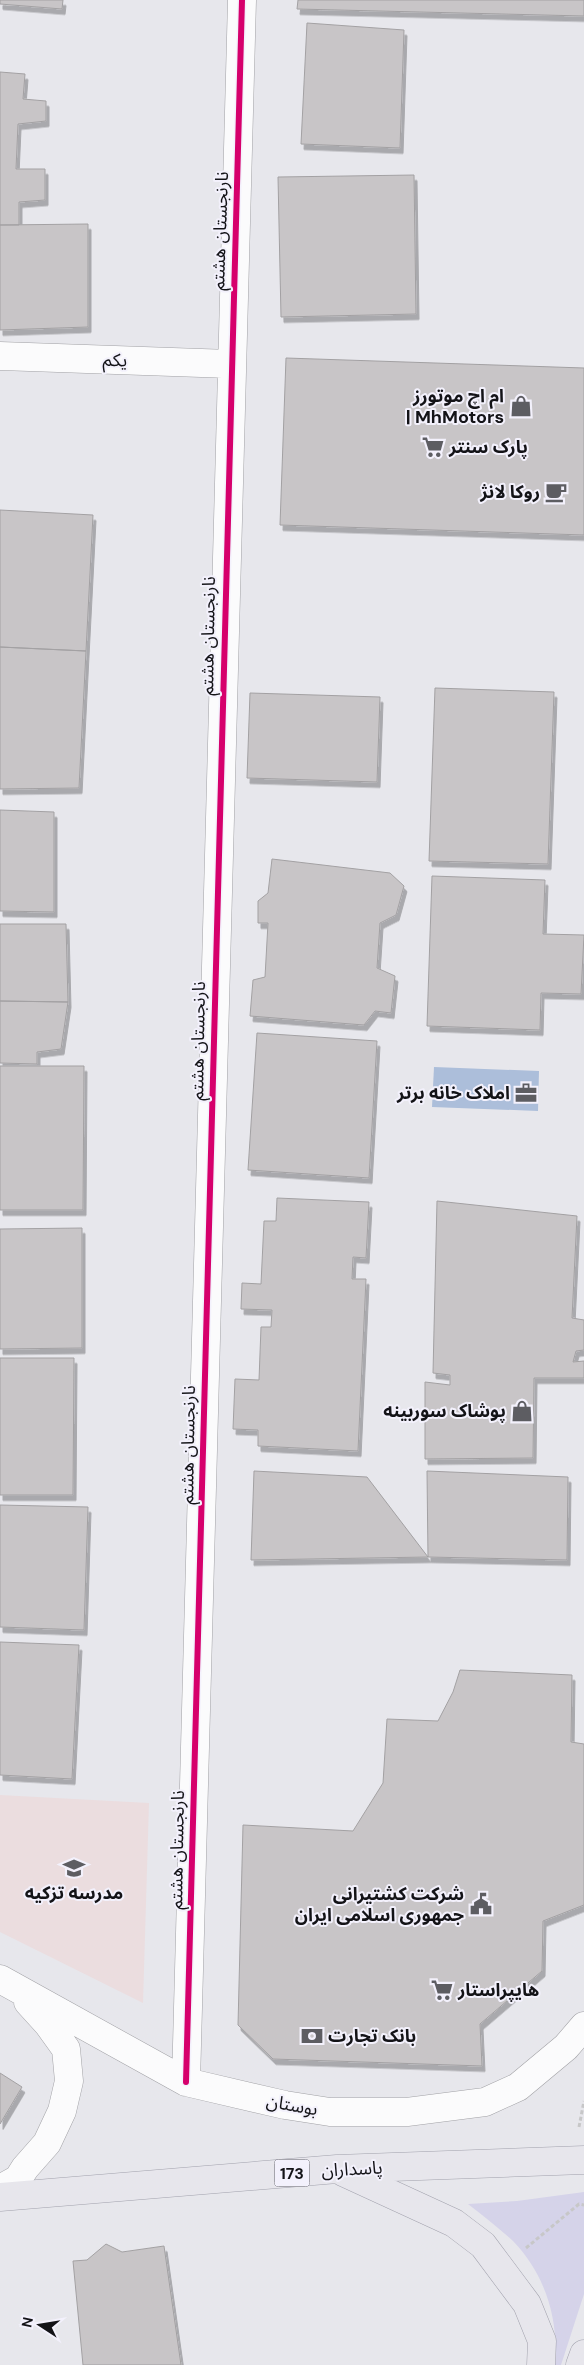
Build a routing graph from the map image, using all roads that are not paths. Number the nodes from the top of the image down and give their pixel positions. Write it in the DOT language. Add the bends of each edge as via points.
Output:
graph roads {
  1 [pos="242,0"];
  2 [pos="0,356"];
  3 [pos="230,364"];
  4 [pos="6,1983"];
  5 [pos="584,2026"];
  6 [pos="186,2082"];
  7 [pos="580,2147"];
  8 [pos="337,2169"];
  9 [pos="0,2189"];
  10 [pos="0,2197"];
  11 [pos="584,2354"];
  12 [pos="541,2365"];
  13 [pos="580,2365"];
  1 -- 3 [label="street, نارنجستان هشتم"];
  2 -- 3 [label="street, یکم"];
  3 -- 6 [label="street, نارنجستان هشتم"];
  4 -- 6 [label="street, بوستان"];
  4 -- 9 [label="street" via="48,2024 66,2050 69,2081 62,2111 47,2144 18,2179"];
  5 -- 6 [label="street, بوستان" via="566,2047 518,2087 486,2102 407,2112 330,2112 285,2106"];
  7 -- 8 [label="main road, پاسداران / 173"];
  8 -- 10 [label="main road, پاسداران / 173"];
  8 -- 12 [label="main road" via="454,2223 483,2245 527,2304 542,2341"];
  11 -- 13 [label="main road"];
}
